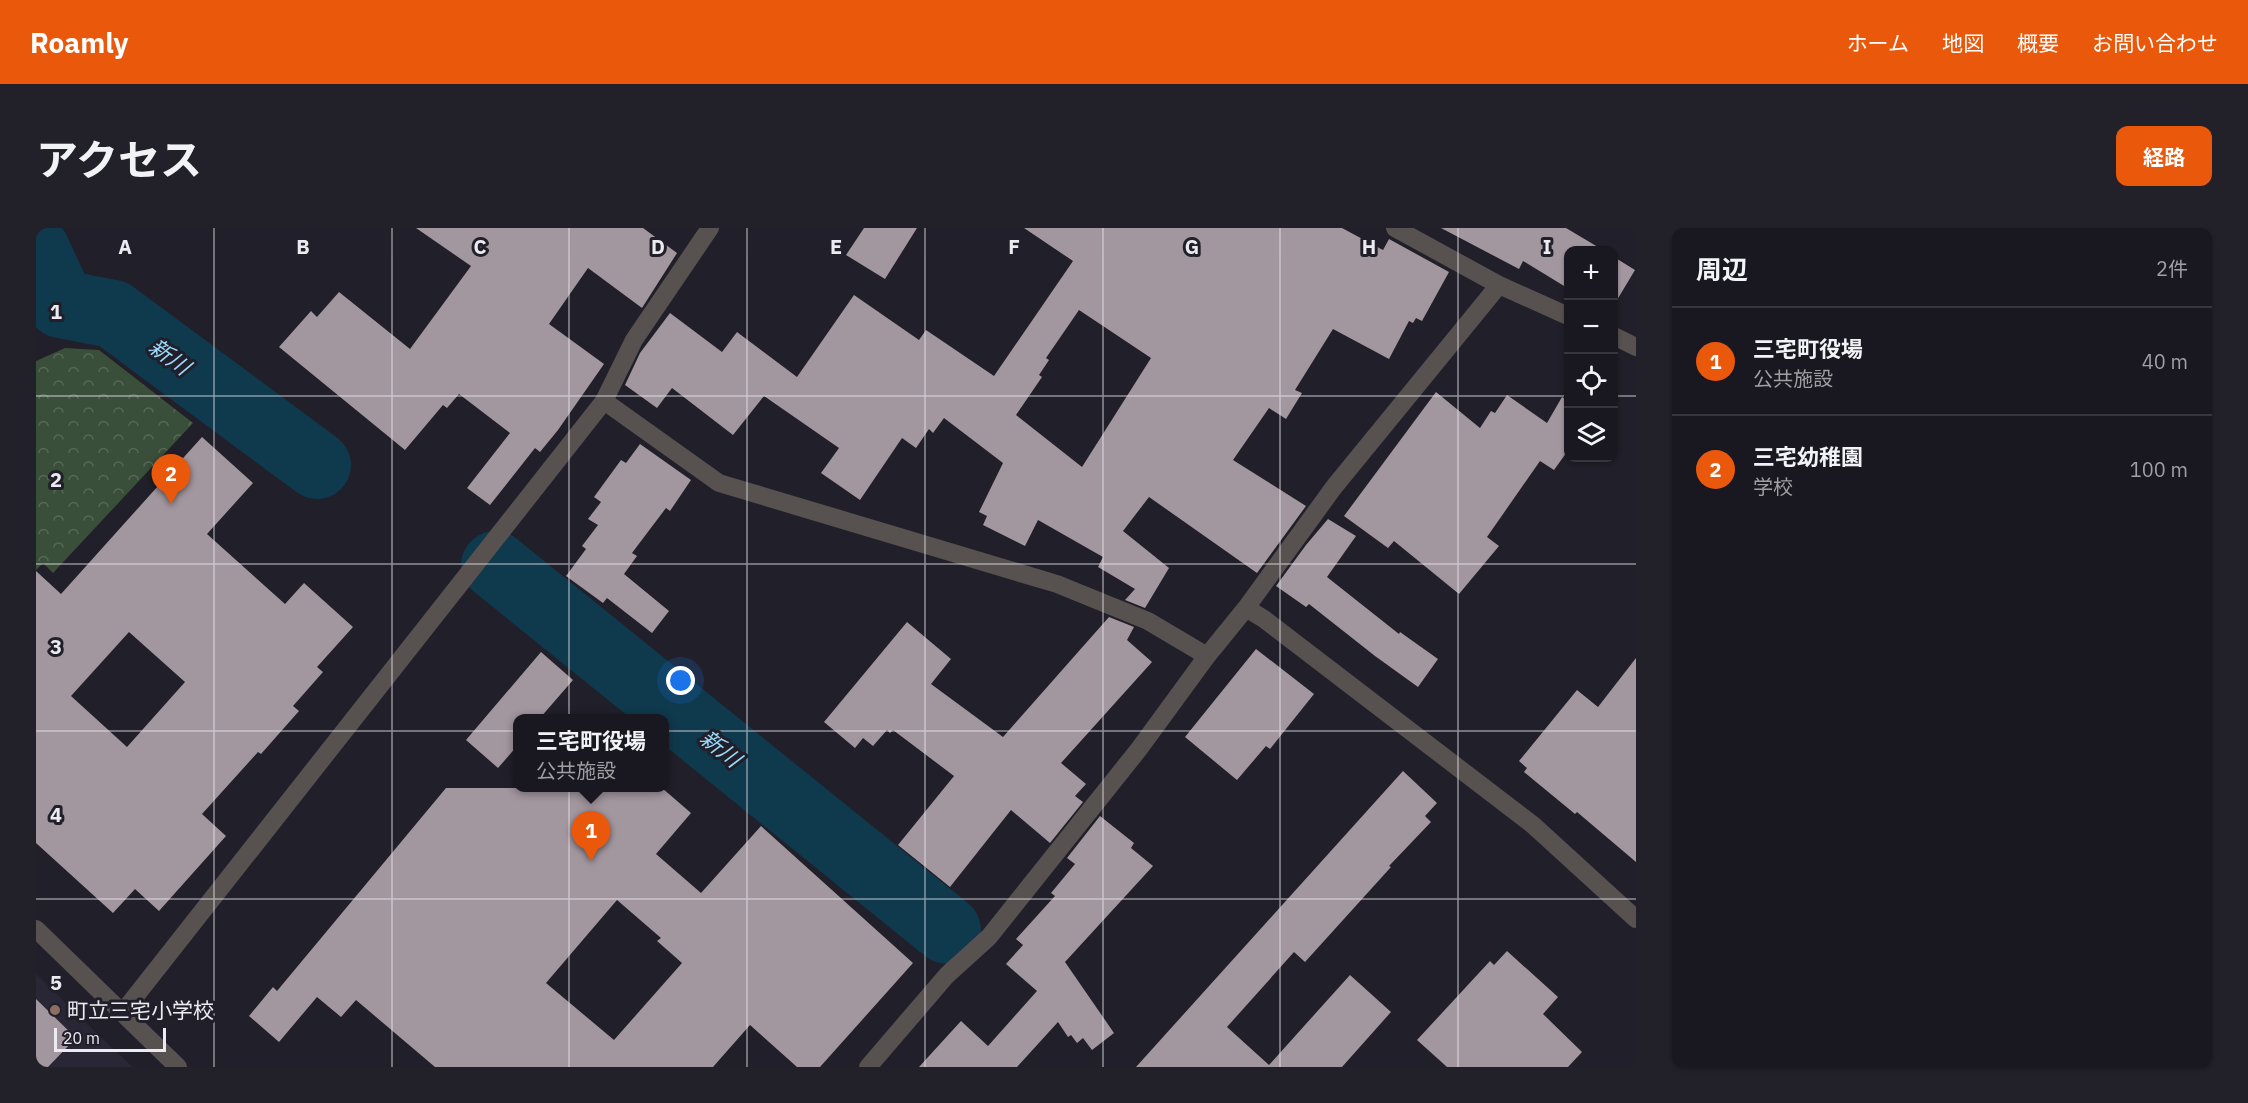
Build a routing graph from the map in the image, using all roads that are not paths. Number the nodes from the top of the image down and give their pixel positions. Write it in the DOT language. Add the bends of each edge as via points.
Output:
graph roads {
  1 [pos="710,228"];
  2 [pos="1395,228"];
  3 [pos="1499,285"];
  4 [pos="1564,314"];
  5 [pos="1618,338"];
  6 [pos="1636,347"];
  7 [pos="604,401"];
  8 [pos="1246,608"];
  9 [pos="1207,656"];
  10 [pos="1636,919"];
  11 [pos="36,929"];
  12 [pos="123,1012"];
  13 [pos="178,1067"];
  14 [pos="868,1067"];
  1 -- 7 [label="street" via="634,340"];
  2 -- 3 [label="street"];
  3 -- 4 [label="street"];
  3 -- 8 [label="street" via="1334,487"];
  5 -- 6 [label="street"];
  7 -- 9 [label="street" via="719,483 1057,584 1148,621"];
  7 -- 12 [label="street"];
  8 -- 9 [label="street"];
  8 -- 10 [label="street" via="1533,825"];
  9 -- 14 [label="street" via="1139,749 989,937 947,975"];
  11 -- 12 [label="street"];
  12 -- 13 [label="street"];
}
